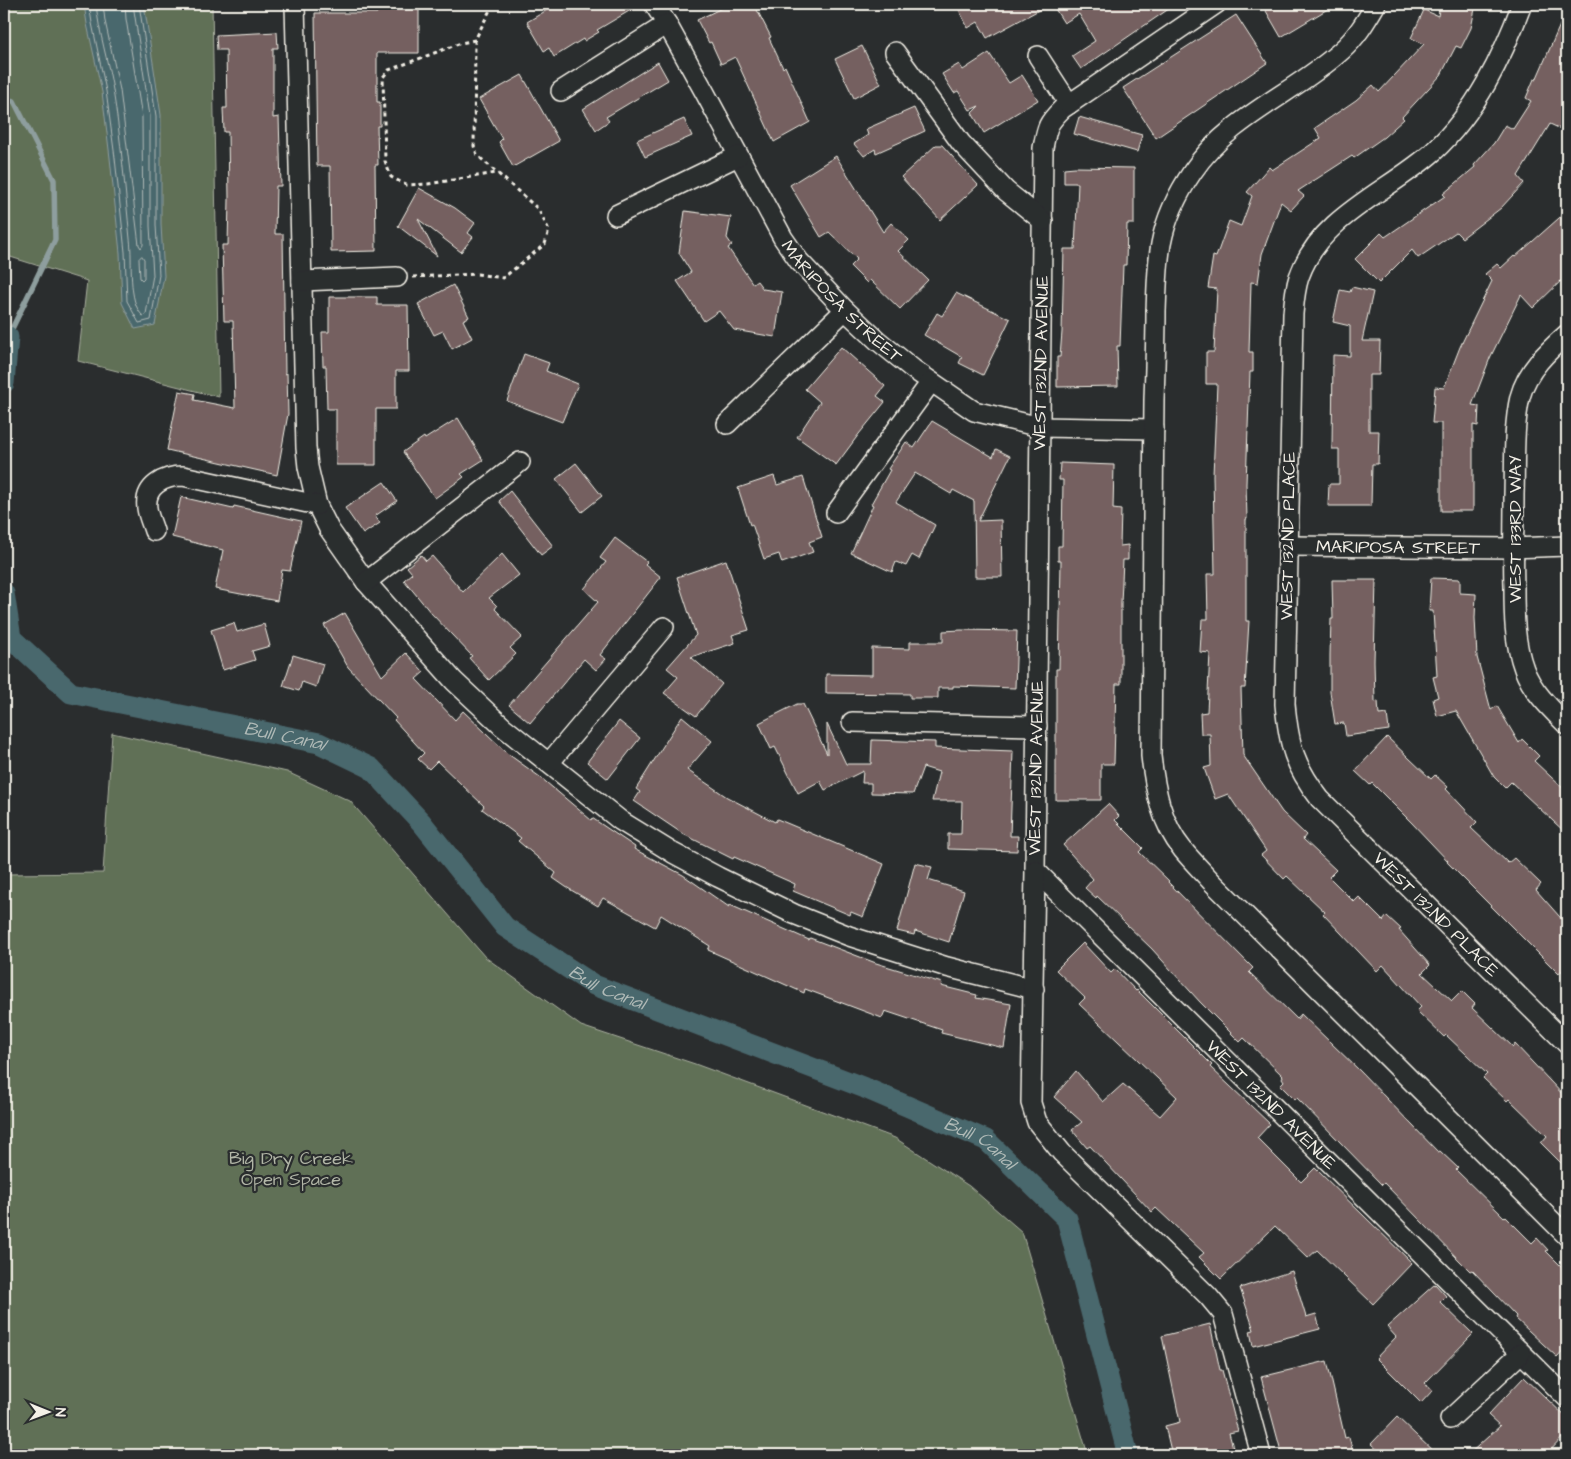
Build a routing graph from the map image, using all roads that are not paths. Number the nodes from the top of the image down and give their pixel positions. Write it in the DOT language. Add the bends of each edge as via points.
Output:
graph roads {
  1 [pos="295,4"];
  2 [pos="654,4"];
  3 [pos="1216,4"];
  4 [pos="1376,4"];
  5 [pos="1522,4"];
  6 [pos="667,24"];
  7 [pos="895,52"];
  8 [pos="1038,56"];
  9 [pos="561,92"];
  10 [pos="1069,104"];
  11 [pos="738,156"];
  12 [pos="616,215"];
  13 [pos="1043,221"];
  14 [pos="397,277"];
  15 [pos="302,281"];
  16 [pos="845,310"];
  17 [pos="1567,334"];
  18 [pos="931,382"];
  19 [pos="727,424"];
  20 [pos="1040,427"];
  21 [pos="1154,429"];
  22 [pos="520,462"];
  23 [pos="317,506"];
  24 [pos="836,513"];
  25 [pos="154,531"];
  26 [pos="1288,546"];
  27 [pos="1567,546"];
  28 [pos="1513,548"];
  29 [pos="366,582"];
  30 [pos="664,627"];
  31 [pos="852,722"];
  32 [pos="1567,725"];
  33 [pos="1037,726"];
  34 [pos="549,763"];
  35 [pos="1035,870"];
  36 [pos="1034,989"];
  37 [pos="1567,1044"];
  38 [pos="1567,1236"];
  39 [pos="1521,1353"];
  40 [pos="1567,1398"];
  41 [pos="1450,1419"];
  42 [pos="1261,1455"];
  1 -- 15 [label="street"];
  2 -- 6 [label="street, MARIPOSA STREET"];
  3 -- 10 [label="street, WEST 132ND AVENUE"];
  4 -- 21 [label="street" via="1365,24 1342,50 1214,146 1196,166 1172,206 1158,266"];
  5 -- 26 [label="street, WEST 132ND PLACE" via="1500,59 1467,113 1433,152 1333,226 1317,244 1303,269 1293,314"];
  6 -- 9 [label="street"];
  6 -- 11 [label="street, MARIPOSA STREET"];
  7 -- 13 [label="street" via="961,143 1006,191"];
  8 -- 10 [label="street"];
  10 -- 13 [label="street, WEST 132ND AVENUE" via="1046,129"];
  11 -- 12 [label="street"];
  11 -- 16 [label="street, MARIPOSA STREET" via="783,238"];
  13 -- 20 [label="street, WEST 132ND AVENUE"];
  14 -- 15 [label="street"];
  15 -- 23 [label="street" via="306,448"];
  16 -- 18 [label="street, MARIPOSA STREET" via="876,340"];
  16 -- 19 [label="street"];
  17 -- 28 [label="street, WEST 133RD WAY" via="1546,353 1530,375 1521,396 1516,430"];
  18 -- 20 [label="street, MARIPOSA STREET" via="974,411"];
  18 -- 24 [label="street"];
  20 -- 21 [label="street, MARIPOSA STREET"];
  20 -- 33 [label="street, WEST 132ND AVENUE"];
  21 -- 38 [label="street" via="1151,756 1165,820 1182,849 1212,882"];
  22 -- 29 [label="street"];
  23 -- 25 [label="street" via="172,476 153,486 148,498 147,507"];
  23 -- 29 [label="street"];
  26 -- 28 [label="street, MARIPOSA STREET"];
  26 -- 37 [label="street, WEST 132ND PLACE" via="1285,704 1291,748 1305,779 1320,799"];
  27 -- 28 [label="street, MARIPOSA STREET"];
  28 -- 32 [label="street, WEST 133RD WAY" via="1516,632 1523,667 1536,692"];
  29 -- 34 [label="street" via="454,681 502,726"];
  30 -- 34 [label="street"];
  31 -- 33 [label="street"];
  33 -- 35 [label="street, WEST 132ND AVENUE"];
  34 -- 36 [label="street" via="621,821 673,853 794,914 849,936 947,967"];
  35 -- 36 [label="street"];
  35 -- 39 [label="street, WEST 132ND AVENUE"];
  36 -- 42 [label="street" via="1031,1103 1037,1122 1062,1153 1223,1314"];
  39 -- 40 [label="street, WEST 132ND AVENUE"];
  39 -- 41 [label="street"];
}
